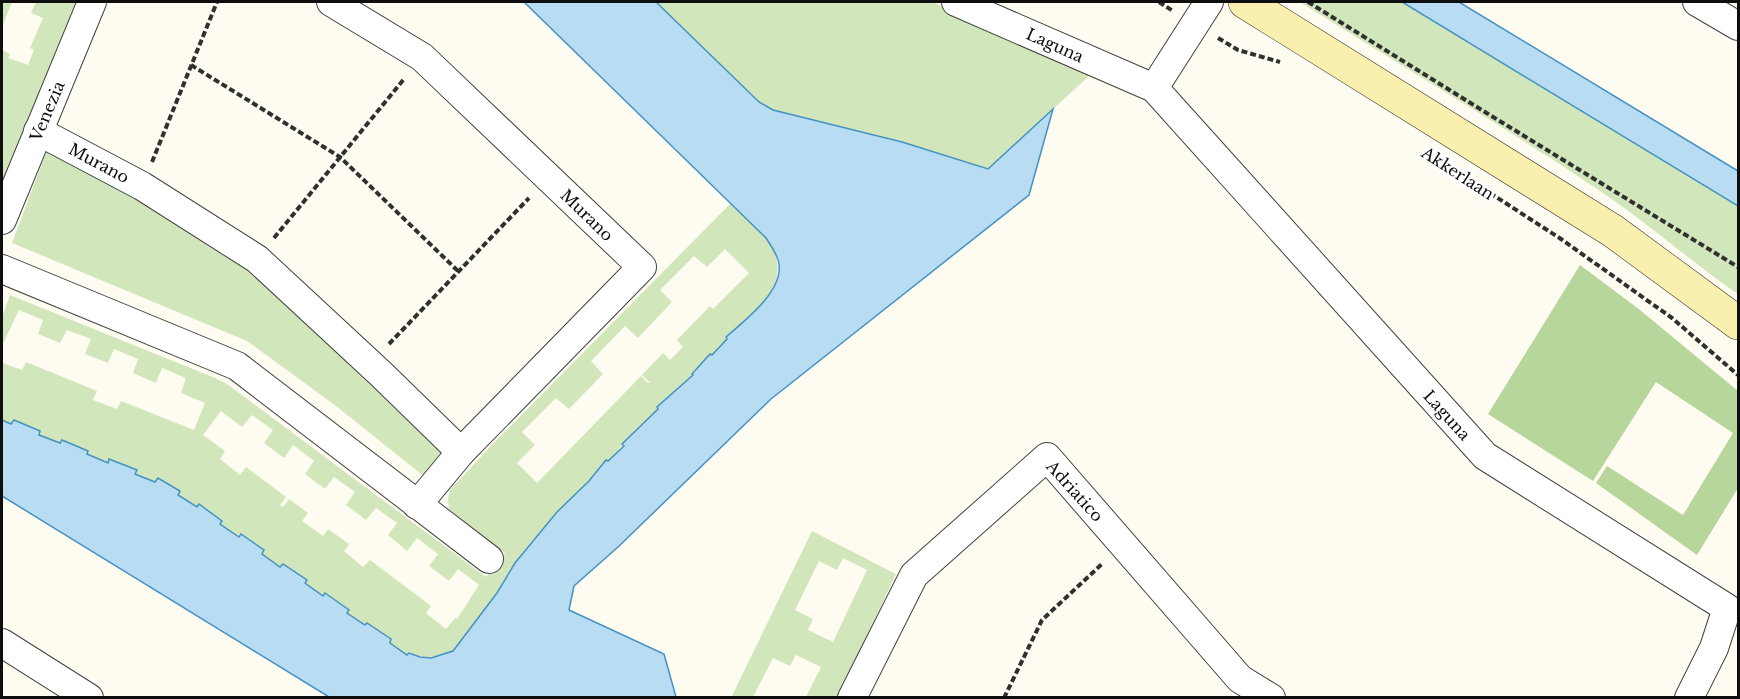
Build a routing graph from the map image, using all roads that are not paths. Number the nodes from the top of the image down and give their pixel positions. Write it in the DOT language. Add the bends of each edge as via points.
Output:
graph roads {
  1 [pos="92,2"];
  2 [pos="331,2"];
  3 [pos="956,2"];
  4 [pos="1245,2"];
  5 [pos="1697,2"];
  6 [pos="1202,14"];
  7 [pos="1738,26"];
  8 [pos="1154,88"];
  9 [pos="38,131"];
  10 [pos="2,220"];
  11 [pos="2,269"];
  12 [pos="1738,323"];
  13 [pos="461,452"];
  14 [pos="417,505"];
  15 [pos="489,559"];
  16 [pos="2,643"];
  17 [pos="89,698"];
  18 [pos="852,698"];
  19 [pos="1271,698"];
  20 [pos="1689,698"];
  1 -- 9 [label="street, Venezia"];
  2 -- 13 [label="street, Murano" via="422,57 642,267"];
  3 -- 8 [label="street, Laguna"];
  4 -- 12 [label="street, Akkerlaan" via="1613,231"];
  5 -- 7 [label="street"];
  6 -- 8 [label="street"];
  8 -- 20 [label="street, Laguna" via="1485,456 1727,608 1714,648"];
  9 -- 10 [label="street, Venezia"];
  9 -- 13 [label="street, Murano" via="142,186 257,259"];
  11 -- 14 [label="street" via="237,366"];
  13 -- 14 [label="street, Murano"];
  14 -- 15 [label="street"];
  16 -- 17 [label="street"];
  18 -- 19 [label="street, Adriatico" via="914,575 1047,457 1240,679"];
}
